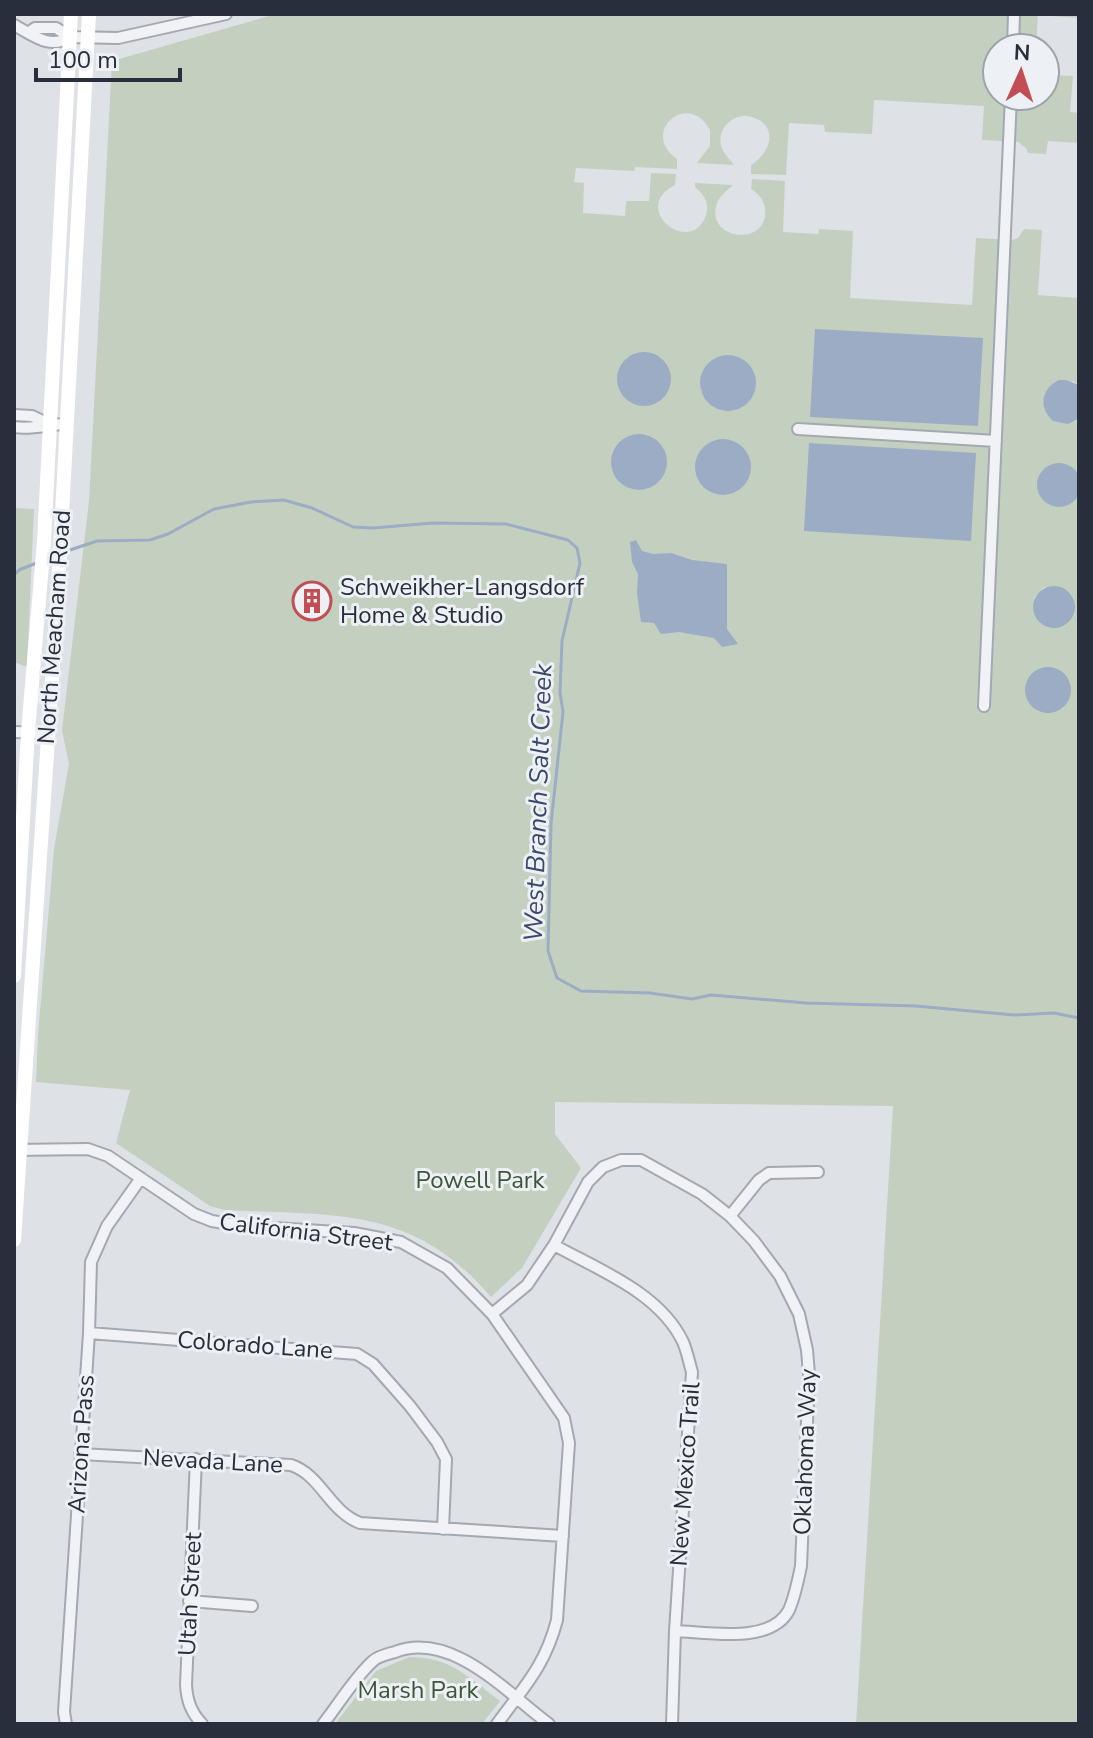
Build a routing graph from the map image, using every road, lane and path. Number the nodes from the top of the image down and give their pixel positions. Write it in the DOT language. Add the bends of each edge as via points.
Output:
graph roads {
  1 [pos="71,14"];
  2 [pos="89,14"];
  3 [pos="226,14"];
  4 [pos="14,25"];
  5 [pos="70,37"];
  6 [pos="88,38"];
  7 [pos="1010,112"];
  8 [pos="14,415"];
  9 [pos="49,424"];
  10 [pos="67,424"];
  11 [pos="14,427"];
  12 [pos="798,429"];
  13 [pos="996,441"];
  14 [pos="984,706"];
  15 [pos="21,732"];
  16 [pos="47,733"];
  17 [pos="14,976"];
  18 [pos="17,1149"];
  19 [pos="818,1172"];
  20 [pos="141,1178"];
  21 [pos="730,1216"];
  22 [pos="14,1240"];
  23 [pos="554,1245"];
  24 [pos="492,1314"];
  25 [pos="89,1333"];
  26 [pos="80,1454"];
  27 [pos="196,1459"];
  28 [pos="443,1529"];
  29 [pos="563,1536"];
  30 [pos="189,1601"];
  31 [pos="252,1606"];
  32 [pos="675,1631"];
  33 [pos="515,1699"];
  34 [pos="66,1724"];
  35 [pos="202,1724"];
  36 [pos="323,1724"];
  37 [pos="497,1724"];
  38 [pos="549,1724"];
  39 [pos="672,1724"];
  1 -- 5 [label="main road, North Meacham Road"];
  2 -- 6 [label="main road, North Meacham Road"];
  3 -- 6 [label="street" via="118,38"];
  4 -- 5 [label="street" via="35,39 60,43"];
  5 -- 6 [label="street"];
  5 -- 9 [label="main road, North Meacham Road"];
  6 -- 10 [label="main road, North Meacham Road"];
  7 -- 13 [label="street"];
  8 -- 9 [label="street"];
  9 -- 10 [label="street"];
  9 -- 11 [label="street" via="31,430"];
  9 -- 15 [label="main road, North Meacham Road" via="41,580"];
  10 -- 16 [label="main road, North Meacham Road"];
  12 -- 13 [label="street"];
  13 -- 14 [label="street"];
  15 -- 16 [label="street"];
  15 -- 17 [label="main road, North Meacham Road"];
  16 -- 18 [label="main road, North Meacham Road"];
  18 -- 20 [label="street, California Street" via="88,1149"];
  18 -- 22 [label="main road, North Meacham Road"];
  19 -- 21 [label="street" via="769,1173"];
  20 -- 24 [label="street, California Street" via="212,1221 401,1242 447,1268"];
  20 -- 25 [label="street, Arizona Pass" via="107,1226 91,1262"];
  21 -- 23 [label="street, Oklahoma Way" via="641,1160 621,1160 603,1167 588,1182"];
  21 -- 32 [label="street, Oklahoma Way" via="780,1276 799,1314 807,1350 801,1566 787,1613 770,1626 754,1634"];
  23 -- 24 [label="street" via="527,1285"];
  23 -- 32 [label="street, New Mexico Trail" via="639,1295 664,1314 683,1342 692,1372"];
  24 -- 29 [label="street, California Street" via="564,1418 569,1443"];
  25 -- 26 [label="street, Arizona Pass"];
  25 -- 28 [label="street, Colorado Lane" via="357,1354 373,1364 410,1406 446,1459"];
  26 -- 27 [label="street, Nevada Lane"];
  26 -- 34 [label="street, Arizona Pass"];
  27 -- 28 [label="street, Nevada Lane" via="291,1465 303,1469 344,1516 360,1523"];
  27 -- 30 [label="street, Utah Street"];
  28 -- 29 [label="street, Nevada Lane"];
  29 -- 33 [label="street, California Street" via="550,1647"];
  30 -- 31 [label="street"];
  30 -- 35 [label="street, Utah Street" via="186,1698"];
  32 -- 39 [label="street, New Mexico Trail"];
  33 -- 36 [label="street" via="452,1654 403,1649 374,1660"];
  33 -- 37 [label="street, California Street"];
  33 -- 38 [label="street"];
}
